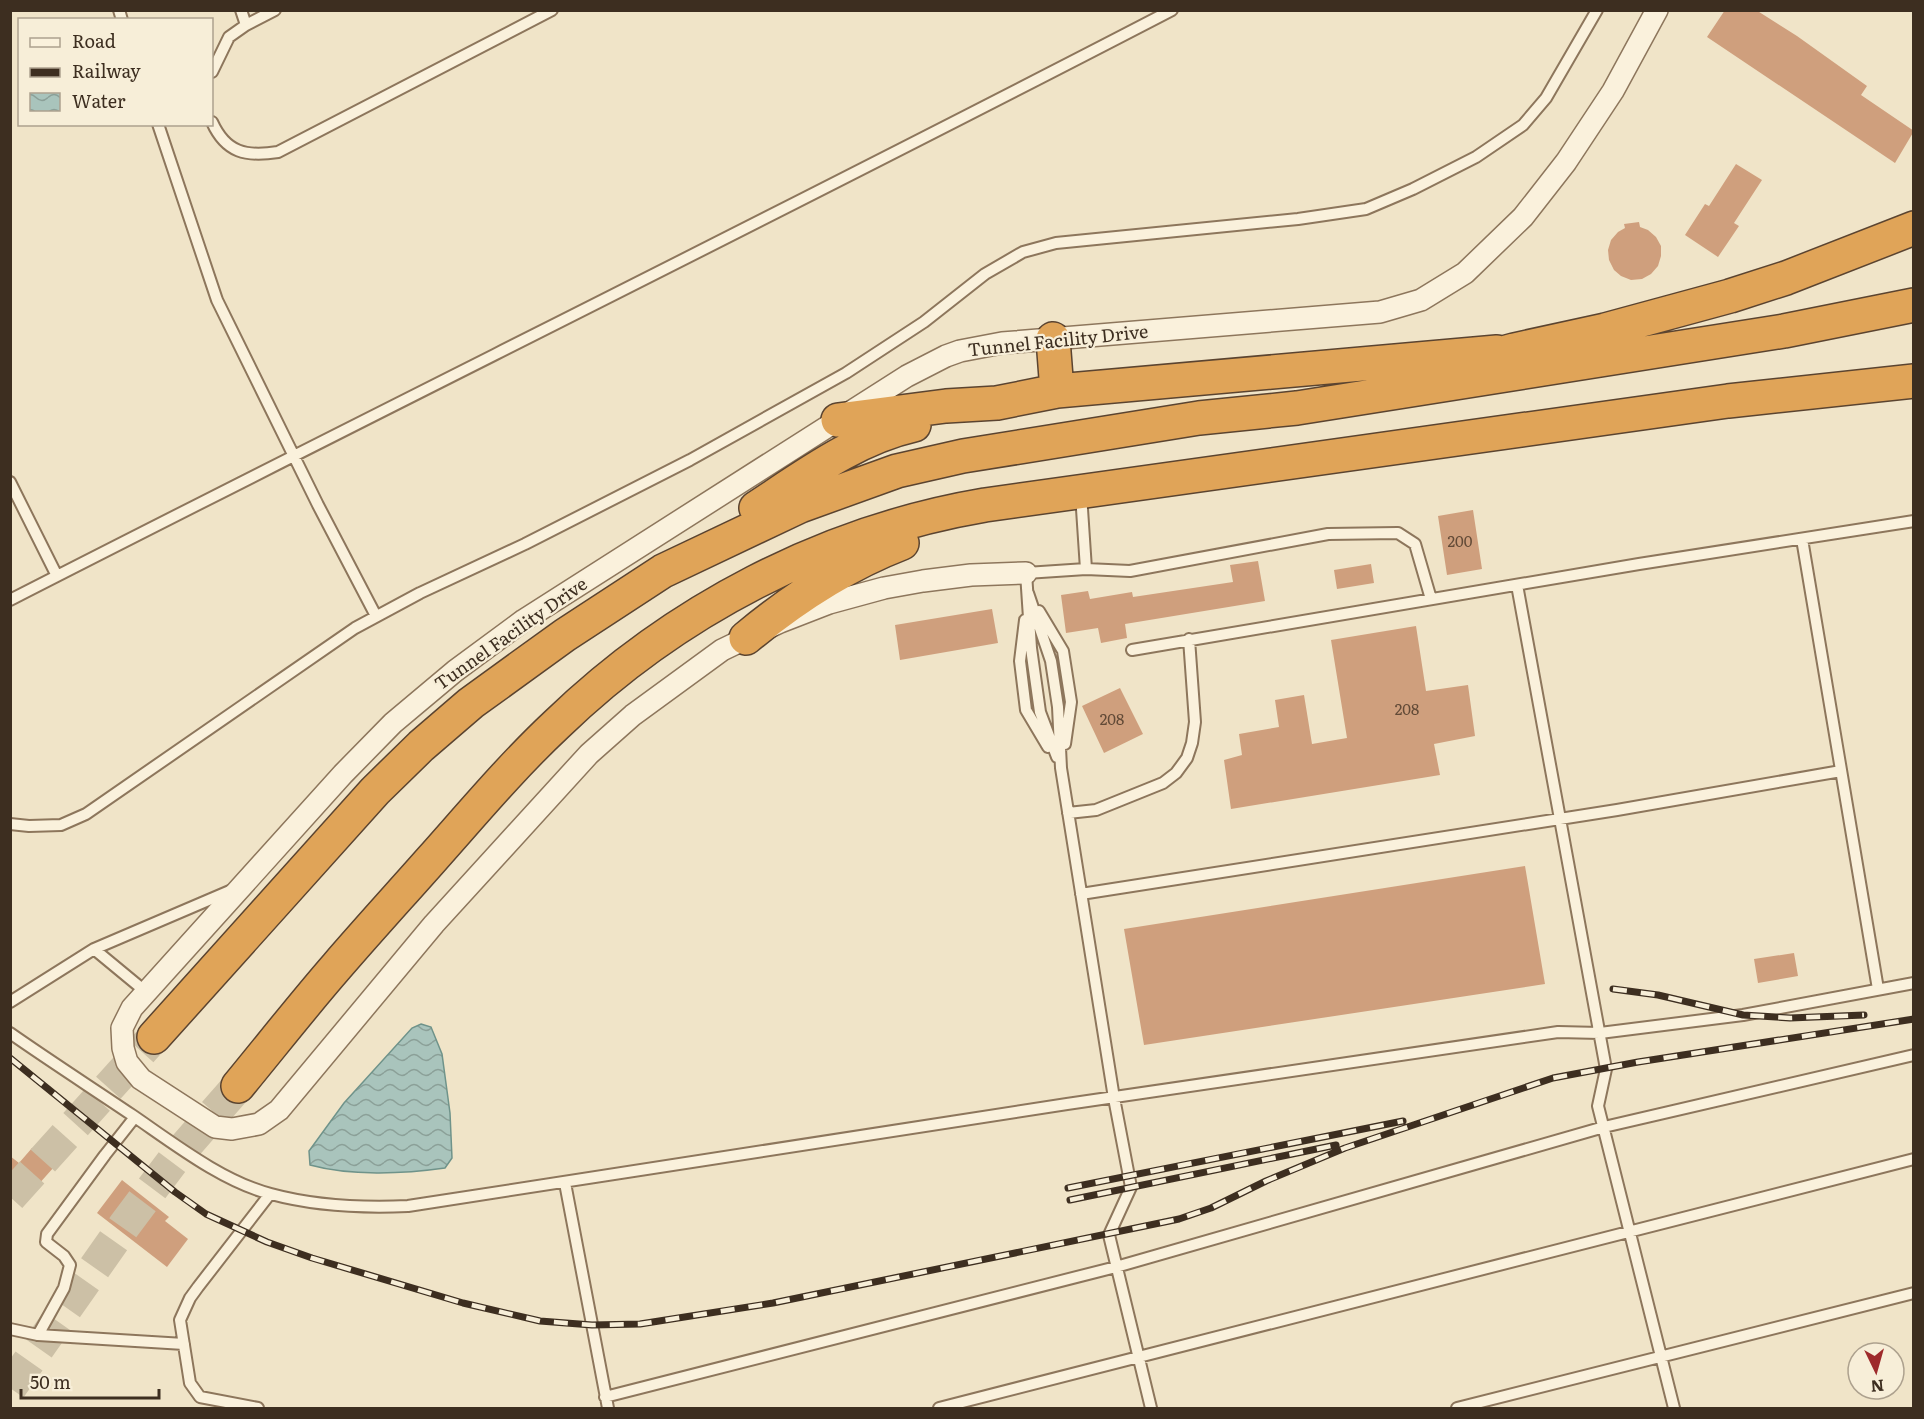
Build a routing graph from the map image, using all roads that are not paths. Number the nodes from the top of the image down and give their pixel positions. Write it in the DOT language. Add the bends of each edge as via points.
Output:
graph roads {
  1 [pos="242,10"];
  2 [pos="275,10"];
  3 [pos="552,10"];
  4 [pos="1173,10"];
  5 [pos="1597,10"];
  6 [pos="1657,10"];
  7 [pos="246,25"];
  8 [pos="213,70"];
  9 [pos="213,124"];
  10 [pos="159,126"];
  11 [pos="1914,222"];
  12 [pos="1914,228"];
  13 [pos="1866,247"];
  14 [pos="1914,295"];
  15 [pos="1914,305"];
  16 [pos="1860,317"];
  17 [pos="1053,339"];
  18 [pos="1514,350"];
  19 [pos="1914,362"];
  20 [pos="1914,381"];
  21 [pos="1057,391"];
  22 [pos="1728,401"];
  23 [pos="997,403"];
  24 [pos="1199,418"];
  25 [pos="838,420"];
  26 [pos="294,455"];
  27 [pos="10,482"];
  28 [pos="1081,492"];
  29 [pos="1914,521"];
  30 [pos="1802,539"];
  31 [pos="1086,569"];
  32 [pos="663,571"];
  33 [pos="57,576"];
  34 [pos="1027,583"];
  35 [pos="1517,585"];
  36 [pos="1431,599"];
  37 [pos="10,600"];
  38 [pos="376,616"];
  39 [pos="1189,639"];
  40 [pos="734,644"];
  41 [pos="1132,650"];
  42 [pos="1061,768"];
  43 [pos="1841,771"];
  44 [pos="1068,813"];
  45 [pos="1560,818"];
  46 [pos="10,824"];
  47 [pos="241,886"];
  48 [pos="1081,894"];
  49 [pos="94,949"];
  50 [pos="1914,983"];
  51 [pos="1878,989"];
  52 [pos="146,992"];
  53 [pos="10,1002"];
  54 [pos="10,1033"];
  55 [pos="1600,1033"];
  56 [pos="154,1037"];
  57 [pos="1914,1055"];
  58 [pos="238,1086"];
  59 [pos="1114,1098"];
  60 [pos="135,1117"];
  61 [pos="1604,1127"];
  62 [pos="1914,1159"];
  63 [pos="565,1183"];
  64 [pos="270,1194"];
  65 [pos="1630,1231"];
  66 [pos="1116,1267"];
  67 [pos="1914,1293"];
  68 [pos="10,1329"];
  69 [pos="38,1335"];
  70 [pos="184,1344"];
  71 [pos="1661,1356"];
  72 [pos="1139,1358"];
  73 [pos="606,1397"];
  74 [pos="258,1408"];
  75 [pos="608,1408"];
  76 [pos="939,1408"];
  77 [pos="1151,1408"];
  78 [pos="1456,1408"];
  79 [pos="1674,1408"];
  1 -- 7 [label="lane"];
  2 -- 7 [label="lane"];
  3 -- 9 [label="lane" via="278,152 257,155 235,151 218,135"];
  4 -- 26 [label="lane"];
  5 -- 38 [label="lane" via="1546,98 1523,125 1476,157 1413,189 1366,209 1056,243 1023,252 836,378 690,460"];
  6 -- 17 [label="street, Tunnel Facility Drive" via="1613,91 1566,162 1523,217 1465,273 1421,300 1380,312"];
  7 -- 8 [label="lane" via="229,37"];
  10 -- 26 [label="lane" via="217,300"];
  11 -- 13 [label="highway"];
  12 -- 13 [label="highway"];
  13 -- 18 [label="highway" via="1730,296"];
  14 -- 16 [label="highway"];
  15 -- 16 [label="highway"];
  16 -- 24 [label="highway" via="1298,408"];
  17 -- 21 [label="highway"];
  17 -- 25 [label="street, Tunnel Facility Drive" via="986,345 953,354 908,376"];
  18 -- 21 [label="highway"];
  18 -- 24 [label="highway" via="1440,370"];
  19 -- 22 [label="highway"];
  20 -- 22 [label="highway"];
  21 -- 23 [label="highway"];
  22 -- 28 [label="highway"];
  23 -- 25 [label="highway"];
  23 -- 32 [label="highway" via="896,429 864,442 793,484"];
  24 -- 32 [label="highway" via="985,452 897,471 800,506"];
  25 -- 47 [label="street, Tunnel Facility Drive" via="524,620 454,671 366,750"];
  26 -- 33 [label="lane"];
  26 -- 38 [label="lane"];
  27 -- 33 [label="lane"];
  28 -- 31 [label="lane"];
  28 -- 40 [label="highway" via="1052,508 942,530 880,552 803,595"];
  28 -- 58 [label="highway" via="955,510 854,539 762,579 646,650 584,699 515,766 337,966"];
  29 -- 30 [label="lane"];
  30 -- 35 [label="lane"];
  30 -- 43 [label="lane"];
  31 -- 34 [label="lane"];
  31 -- 36 [label="lane" via="1130,571 1328,534 1398,533 1415,544"];
  32 -- 56 [label="highway" via="504,678 421,746 375,790"];
  33 -- 37 [label="lane"];
  34 -- 40 [label="street, Tunnel Facility Drive" via="971,575 884,588 830,603"];
  34 -- 42 [label="lane" via="1051,661"];
  34 -- 42 [label="lane" via="1040,712"];
  35 -- 36 [label="lane"];
  35 -- 45 [label="lane"];
  36 -- 39 [label="lane"];
  38 -- 46 [label="lane" via="86,814 61,825"];
  39 -- 41 [label="lane"];
  39 -- 44 [label="lane" via="1195,722 1190,750 1176,773 1163,783 1096,810"];
  40 -- 52 [label="street, Tunnel Facility Drive" via="633,715 589,754 434,924 279,1110 259,1124 232,1129 215,1127 134,1071 123,1048 122,1028"];
  42 -- 44 [label="lane"];
  43 -- 45 [label="lane"];
  43 -- 51 [label="lane"];
  44 -- 48 [label="lane"];
  45 -- 48 [label="lane"];
  45 -- 55 [label="lane"];
  47 -- 49 [label="lane"];
  47 -- 52 [label="street, Tunnel Facility Drive"];
  48 -- 59 [label="lane"];
  49 -- 52 [label="lane"];
  49 -- 53 [label="lane"];
  50 -- 51 [label="lane"];
  51 -- 55 [label="lane" via="1743,1015"];
  54 -- 60 [label="lane"];
  55 -- 59 [label="lane" via="1558,1032"];
  55 -- 61 [label="lane" via="1606,1069 1599,1106"];
  57 -- 61 [label="lane"];
  59 -- 63 [label="lane"];
  59 -- 66 [label="lane" via="1131,1187 1109,1235"];
  60 -- 64 [label="lane" via="196,1159"];
  60 -- 69 [label="lane" via="47,1234 46,1242 70,1265 64,1288"];
  61 -- 65 [label="lane"];
  61 -- 66 [label="lane"];
  62 -- 65 [label="lane"];
  63 -- 64 [label="lane" via="408,1206 365,1208"];
  63 -- 73 [label="lane"];
  64 -- 70 [label="lane" via="190,1298 180,1320"];
  65 -- 71 [label="lane"];
  65 -- 72 [label="lane"];
  66 -- 72 [label="lane"];
  66 -- 73 [label="lane"];
  67 -- 71 [label="lane"];
  68 -- 69 [label="lane"];
  69 -- 70 [label="lane"];
  70 -- 74 [label="lane" via="190,1383 200,1396"];
  71 -- 78 [label="lane"];
  71 -- 79 [label="lane"];
  72 -- 76 [label="lane"];
  72 -- 77 [label="lane"];
  73 -- 75 [label="lane"];
}
